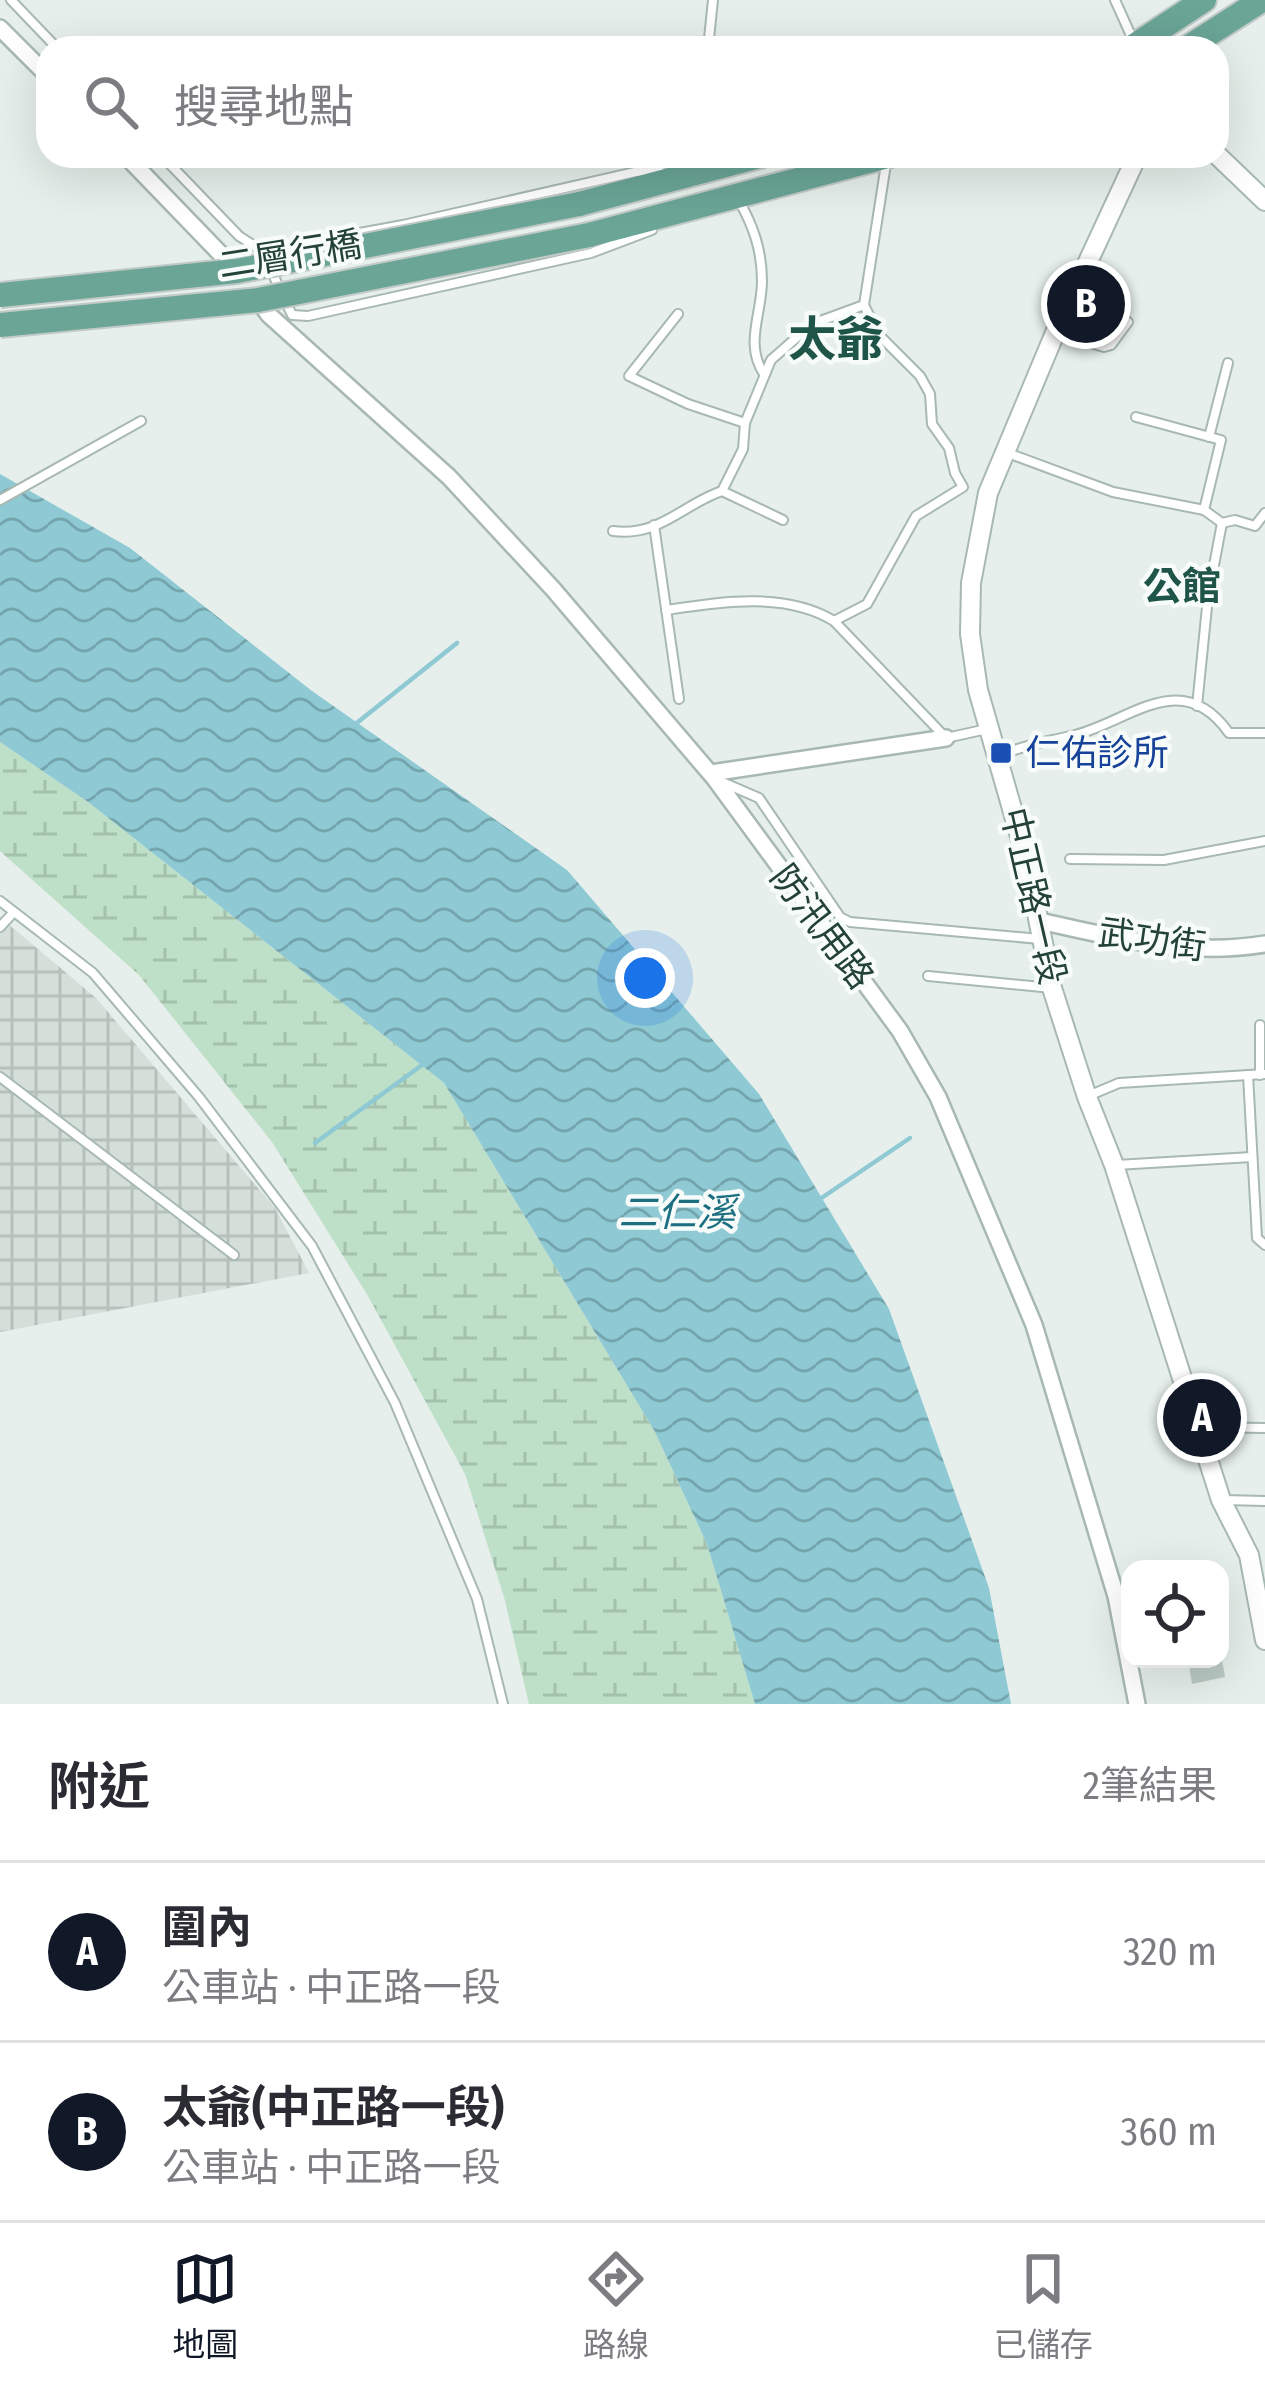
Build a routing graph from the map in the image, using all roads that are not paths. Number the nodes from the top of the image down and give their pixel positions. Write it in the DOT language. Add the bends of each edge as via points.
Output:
graph roads {
  1 [pos="11,0"];
  2 [pos="713,0"];
  3 [pos="1115,0"];
  4 [pos="1204,0"];
  5 [pos="1262,0"];
  6 [pos="0,28"];
  7 [pos="46,36"];
  8 [pos="709,36"];
  9 [pos="1130,36"];
  10 [pos="1150,36"];
  11 [pos="1206,36"];
  12 [pos="36,64"];
  13 [pos="1229,166"];
  14 [pos="138,168"];
  15 [pos="174,168"];
  16 [pos="674,168"];
  17 [pos="705,168"];
  18 [pos="846,168"];
  19 [pos="886,168"];
  20 [pos="1131,168"];
  21 [pos="729,201"];
  22 [pos="1265,201"];
  23 [pos="262,250"];
  24 [pos="238,271"];
  25 [pos="0,295"];
  26 [pos="258,300"];
  27 [pos="864,304"];
  28 [pos="678,314"];
  29 [pos="1128,322"];
  30 [pos="0,326"];
  31 [pos="1055,333"];
  32 [pos="1228,363"];
  33 [pos="765,375"];
  34 [pos="1136,417"];
  35 [pos="141,421"];
  36 [pos="746,422"];
  37 [pos="1209,437"];
  38 [pos="1003,452"];
  39 [pos="963,487"];
  40 [pos="722,491"];
  41 [pos="988,493"];
  42 [pos="0,500"];
  43 [pos="1204,510"];
  44 [pos="1265,513"];
  45 [pos="783,520"];
  46 [pos="1222,523"];
  47 [pos="654,525"];
  48 [pos="613,531"];
  49 [pos="665,610"];
  50 [pos="834,621"];
  51 [pos="679,699"];
  52 [pos="1197,706"];
  53 [pos="988,729"];
  54 [pos="1265,733"];
  55 [pos="946,739"];
  56 [pos="1000,755"];
  57 [pos="713,776"];
  58 [pos="1265,841"];
  59 [pos="1070,860"];
  60 [pos="0,901"];
  61 [pos="13,913"];
  62 [pos="0,927"];
  63 [pos="1041,930"];
  64 [pos="1265,944"];
  65 [pos="928,976"];
  66 [pos="1052,988"];
  67 [pos="1259,1024"];
  68 [pos="1262,1074"];
  69 [pos="1248,1075"];
  70 [pos="0,1077"];
  71 [pos="1087,1097"];
  72 [pos="1252,1157"];
  73 [pos="1114,1165"];
  74 [pos="1265,1244"];
  75 [pos="235,1255"];
  76 [pos="1199,1426"];
  77 [pos="1265,1428"];
  78 [pos="1221,1500"];
  79 [pos="1265,1502"];
  80 [pos="1257,1555"];
  81 [pos="1265,1640"];
  82 [pos="503,1704"];
  83 [pos="1137,1704"];
  1 -- 7 [label="lane"];
  2 -- 8 [label="lane"];
  3 -- 9 [label="lane"];
  4 -- 10 [label="main road"];
  5 -- 11 [label="main road"];
  6 -- 12 [label="street"];
  13 -- 22 [label="street"];
  14 -- 24 [label="street"];
  15 -- 23 [label="lane"];
  16 -- 23 [label="lane"];
  17 -- 24 [label="main road, 二層行橋, bridge" via="579,204"];
  18 -- 21 [label="main road, 二層行橋"];
  19 -- 27 [label="lane"];
  20 -- 31 [label="street, 中正路一段"];
  21 -- 23 [label="lane" via="591,253 308,316 292,315"];
  21 -- 26 [label="main road, 二層行橋, bridge"];
  21 -- 33 [label="lane" via="755,229 762,280 754,353"];
  24 -- 25 [label="main road, 二層行橋, bridge"];
  26 -- 30 [label="main road, 二層行橋, bridge"];
  26 -- 57 [label="street, 防汛用路" via="464,493"];
  27 -- 33 [label="lane" via="812,325"];
  27 -- 39 [label="lane" via="879,335 930,394 932,424"];
  28 -- 36 [label="lane" via="629,376"];
  29 -- 31 [label="lane" via="1111,346"];
  31 -- 38 [label="street, 中正路一段"];
  32 -- 37 [label="lane"];
  33 -- 36 [label="lane"];
  34 -- 37 [label="lane"];
  35 -- 42 [label="lane"];
  36 -- 40 [label="lane" via="743,449"];
  37 -- 43 [label="lane" via="1221,440"];
  38 -- 41 [label="street, 中正路一段"];
  38 -- 43 [label="lane" via="1113,492"];
  39 -- 41 [label="lane"];
  39 -- 50 [label="lane" via="916,516 868,604"];
  40 -- 45 [label="lane"];
  40 -- 47 [label="lane"];
  41 -- 53 [label="street, 中正路一段" via="970,634"];
  43 -- 46 [label="lane"];
  44 -- 46 [label="lane" via="1255,526"];
  46 -- 52 [label="lane"];
  47 -- 48 [label="lane"];
  47 -- 49 [label="lane"];
  49 -- 50 [label="lane" via="796,604"];
  49 -- 51 [label="lane"];
  50 -- 55 [label="lane"];
  52 -- 54 [label="lane" via="1229,733"];
  52 -- 56 [label="lane" via="1164,699"];
  53 -- 55 [label="lane"];
  53 -- 56 [label="street, 中正路一段"];
  55 -- 57 [label="street"];
  56 -- 63 [label="street, 中正路一段"];
  57 -- 63 [label="lane" via="759,798 850,922"];
  57 -- 83 [label="street, 防汛用路" via="900,1031 938,1096 1034,1325 1116,1596"];
  58 -- 59 [label="lane" via="1164,860"];
  60 -- 61 [label="lane"];
  61 -- 62 [label="lane"];
  61 -- 82 [label="lane" via="93,973 312,1246 395,1403 477,1599"];
  63 -- 64 [label="street, 武功街" via="1210,950"];
  63 -- 66 [label="street, 中正路一段"];
  65 -- 66 [label="lane"];
  66 -- 71 [label="street, 中正路一段"];
  67 -- 68 [label="lane"];
  68 -- 69 [label="lane"];
  69 -- 71 [label="lane" via="1118,1083"];
  69 -- 72 [label="lane"];
  70 -- 75 [label="lane"];
  71 -- 73 [label="street, 中正路一段"];
  72 -- 73 [label="lane"];
  72 -- 74 [label="lane" via="1257,1238"];
  73 -- 76 [label="street, 中正路一段"];
  76 -- 77 [label="lane"];
  76 -- 78 [label="street, 中正路一段"];
  78 -- 79 [label="lane"];
  78 -- 80 [label="street, 中正路一段"];
  80 -- 81 [label="street, 中正路一段"];
}
